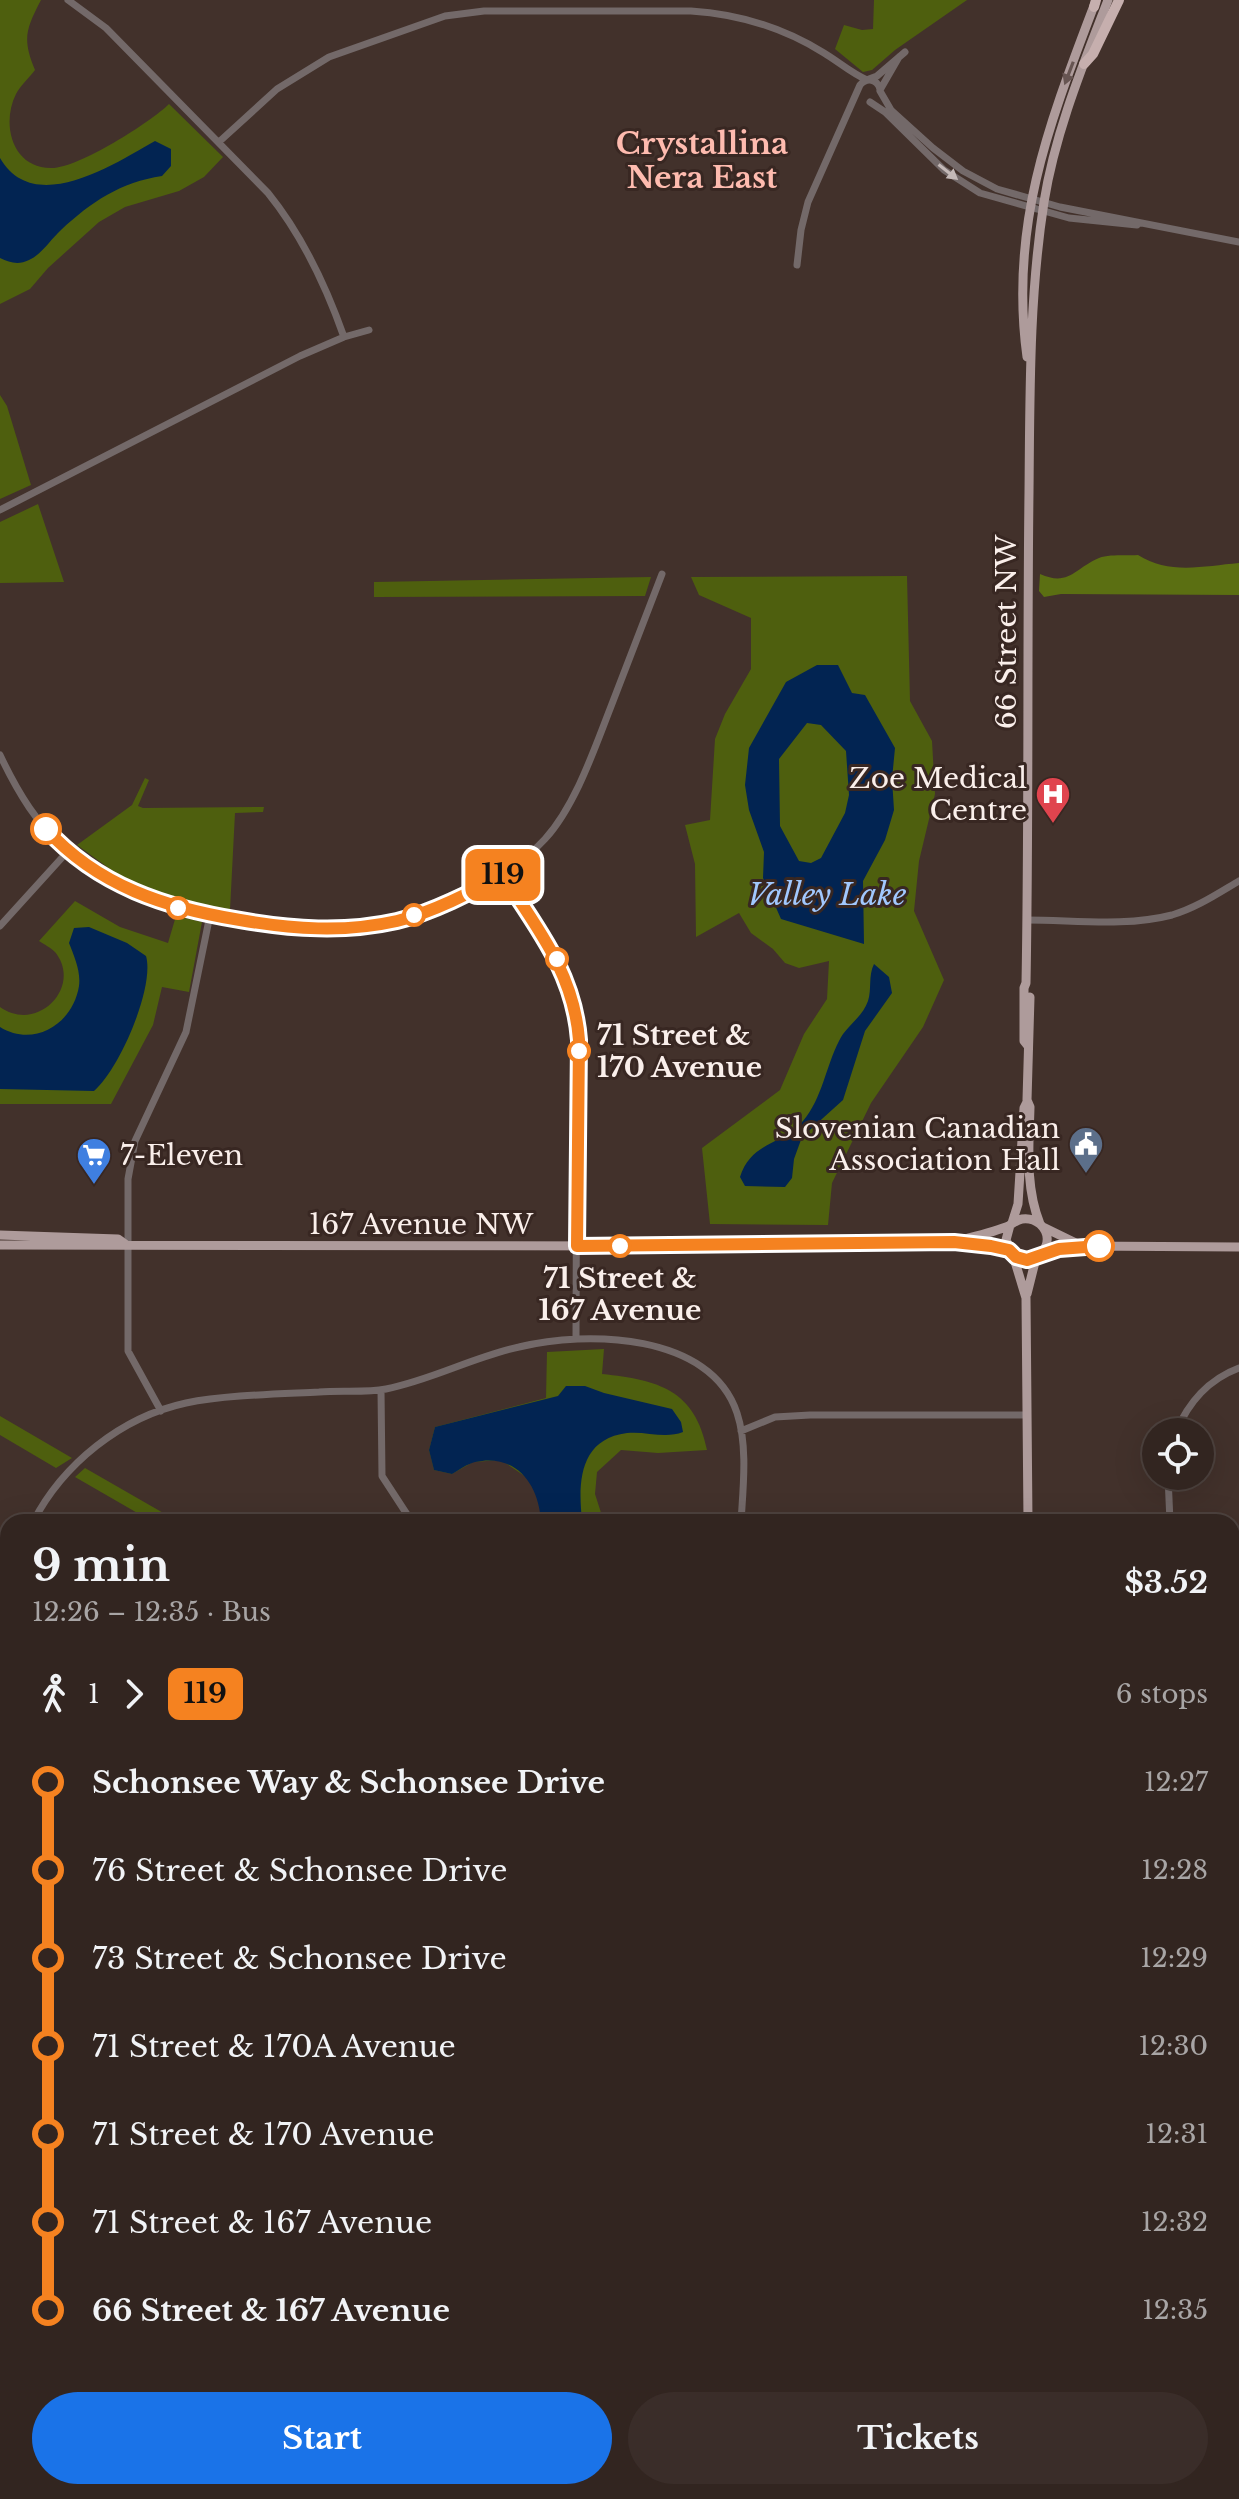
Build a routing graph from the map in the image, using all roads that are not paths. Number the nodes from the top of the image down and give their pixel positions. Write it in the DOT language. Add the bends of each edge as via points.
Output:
graph roads {
  1 [pos="68,0"];
  2 [pos="1108,0"];
  3 [pos="1119,0"];
  4 [pos="1096,2"];
  5 [pos="1084,64"];
  6 [pos="845,68"];
  7 [pos="868,80"];
  8 [pos="880,90"];
  9 [pos="858,91"];
  10 [pos="869,101"];
  11 [pos="850,111"];
  12 [pos="220,141"];
  13 [pos="1037,205"];
  14 [pos="1239,242"];
  15 [pos="797,265"];
  16 [pos="369,330"];
  17 [pos="344,337"];
  18 [pos="1030,378"];
  19 [pos="0,510"];
  20 [pos="662,574"];
  21 [pos="0,755"];
  22 [pos="68,851"];
  23 [pos="502,874"];
  24 [pos="1239,881"];
  25 [pos="210,915"];
  26 [pos="1027,920"];
  27 [pos="0,926"];
  28 [pos="1027,1102"];
  29 [pos="1011,1224"];
  30 [pos="1041,1226"];
  31 [pos="0,1235"];
  32 [pos="954,1242"];
  33 [pos="0,1245"];
  34 [pos="128,1245"];
  35 [pos="577,1246"];
  36 [pos="1082,1246"];
  37 [pos="1239,1247"];
  38 [pos="1011,1253"];
  39 [pos="1038,1256"];
  40 [pos="1026,1298"];
  41 [pos="576,1339"];
  42 [pos="1239,1368"];
  43 [pos="381,1390"];
  44 [pos="161,1411"];
  45 [pos="1027,1415"];
  46 [pos="1184,1418"];
  47 [pos="741,1431"];
  48 [pos="1169,1490"];
  49 [pos="38,1514"];
  50 [pos="407,1514"];
  51 [pos="741,1514"];
  52 [pos="1028,1514"];
  53 [pos="1170,1514"];
  1 -- 12 [label="street" via="106,28"];
  2 -- 5 [label="main road, 66 Street NW"];
  3 -- 5 [label="highway"];
  4 -- 13 [label="main road, 66 Street NW, one-way" via="1047,134"];
  5 -- 13 [label="main road, 66 Street NW"];
  6 -- 7 [label="street"];
  6 -- 9 [label="street"];
  6 -- 12 [label="street" via="783,32 719,14 463,13 422,22 329,57 277,89"];
  7 -- 8 [label="street"];
  7 -- 8 [label="street" via="902,55"];
  7 -- 9 [label="street"];
  8 -- 10 [label="street"];
  8 -- 13 [label="street" via="891,110 963,171"];
  9 -- 10 [label="street"];
  9 -- 11 [label="street"];
  10 -- 11 [label="street"];
  10 -- 13 [label="street, one-way" via="954,178 980,193"];
  11 -- 15 [label="street" via="808,202"];
  12 -- 17 [label="street" via="286,216 329,296"];
  13 -- 14 [label="street"];
  13 -- 18 [label="main road, 66 Street NW"];
  13 -- 18 [label="main road, 66 Street NW" via="1021,286"];
  16 -- 17 [label="street"];
  17 -- 19 [label="street"];
  18 -- 26 [label="main road, 66 Street NW"];
  20 -- 23 [label="street" via="599,738 564,812 538,846"];
  21 -- 22 [label="street" via="30,810"];
  22 -- 25 [label="street" via="134,893"];
  22 -- 27 [label="street"];
  23 -- 25 [label="street" via="419,913 375,925 294,928"];
  23 -- 35 [label="street" via="557,960 575,1012"];
  24 -- 26 [label="street" via="1162,917"];
  25 -- 34 [label="street" via="186,1032 135,1141 128,1179"];
  26 -- 28 [label="main road, 66 Street NW"];
  28 -- 29 [label="main road, 66 Street NW" via="1018,1204"];
  28 -- 30 [label="main road, 66 Street NW" via="1029,1183"];
  29 -- 30 [label="main road" via="1026,1219"];
  29 -- 32 [label="main road, 167 Avenue NW"];
  29 -- 38 [label="main road" via="1006,1236"];
  30 -- 36 [label="main road"];
  30 -- 39 [label="main road" via="1047,1239"];
  31 -- 34 [label="main road, 167 Avenue NW" via="118,1239"];
  32 -- 35 [label="main road, 167 Avenue NW"];
  32 -- 38 [label="main road, 167 Avenue NW"];
  33 -- 34 [label="main road, 167 Avenue NW"];
  34 -- 35 [label="main road, 167 Avenue NW"];
  34 -- 44 [label="street" via="128,1351"];
  35 -- 41 [label="street"];
  36 -- 37 [label="main road"];
  36 -- 39 [label="main road"];
  38 -- 39 [label="main road" via="1023,1260"];
  38 -- 40 [label="main road"];
  39 -- 40 [label="main road"];
  40 -- 45 [label="main road"];
  41 -- 43 [label="street" via="518,1347"];
  41 -- 47 [label="street" via="646,1343 696,1363 716,1377 737,1412"];
  42 -- 46 [label="street" via="1202,1391"];
  43 -- 44 [label="street" via="187,1403"];
  43 -- 50 [label="street" via="382,1476"];
  44 -- 49 [label="street" via="115,1433 68,1471"];
  45 -- 47 [label="street" via="810,1415 775,1417"];
  45 -- 52 [label="main road"];
  47 -- 51 [label="street"];
  48 -- 53 [label="street"];
}
